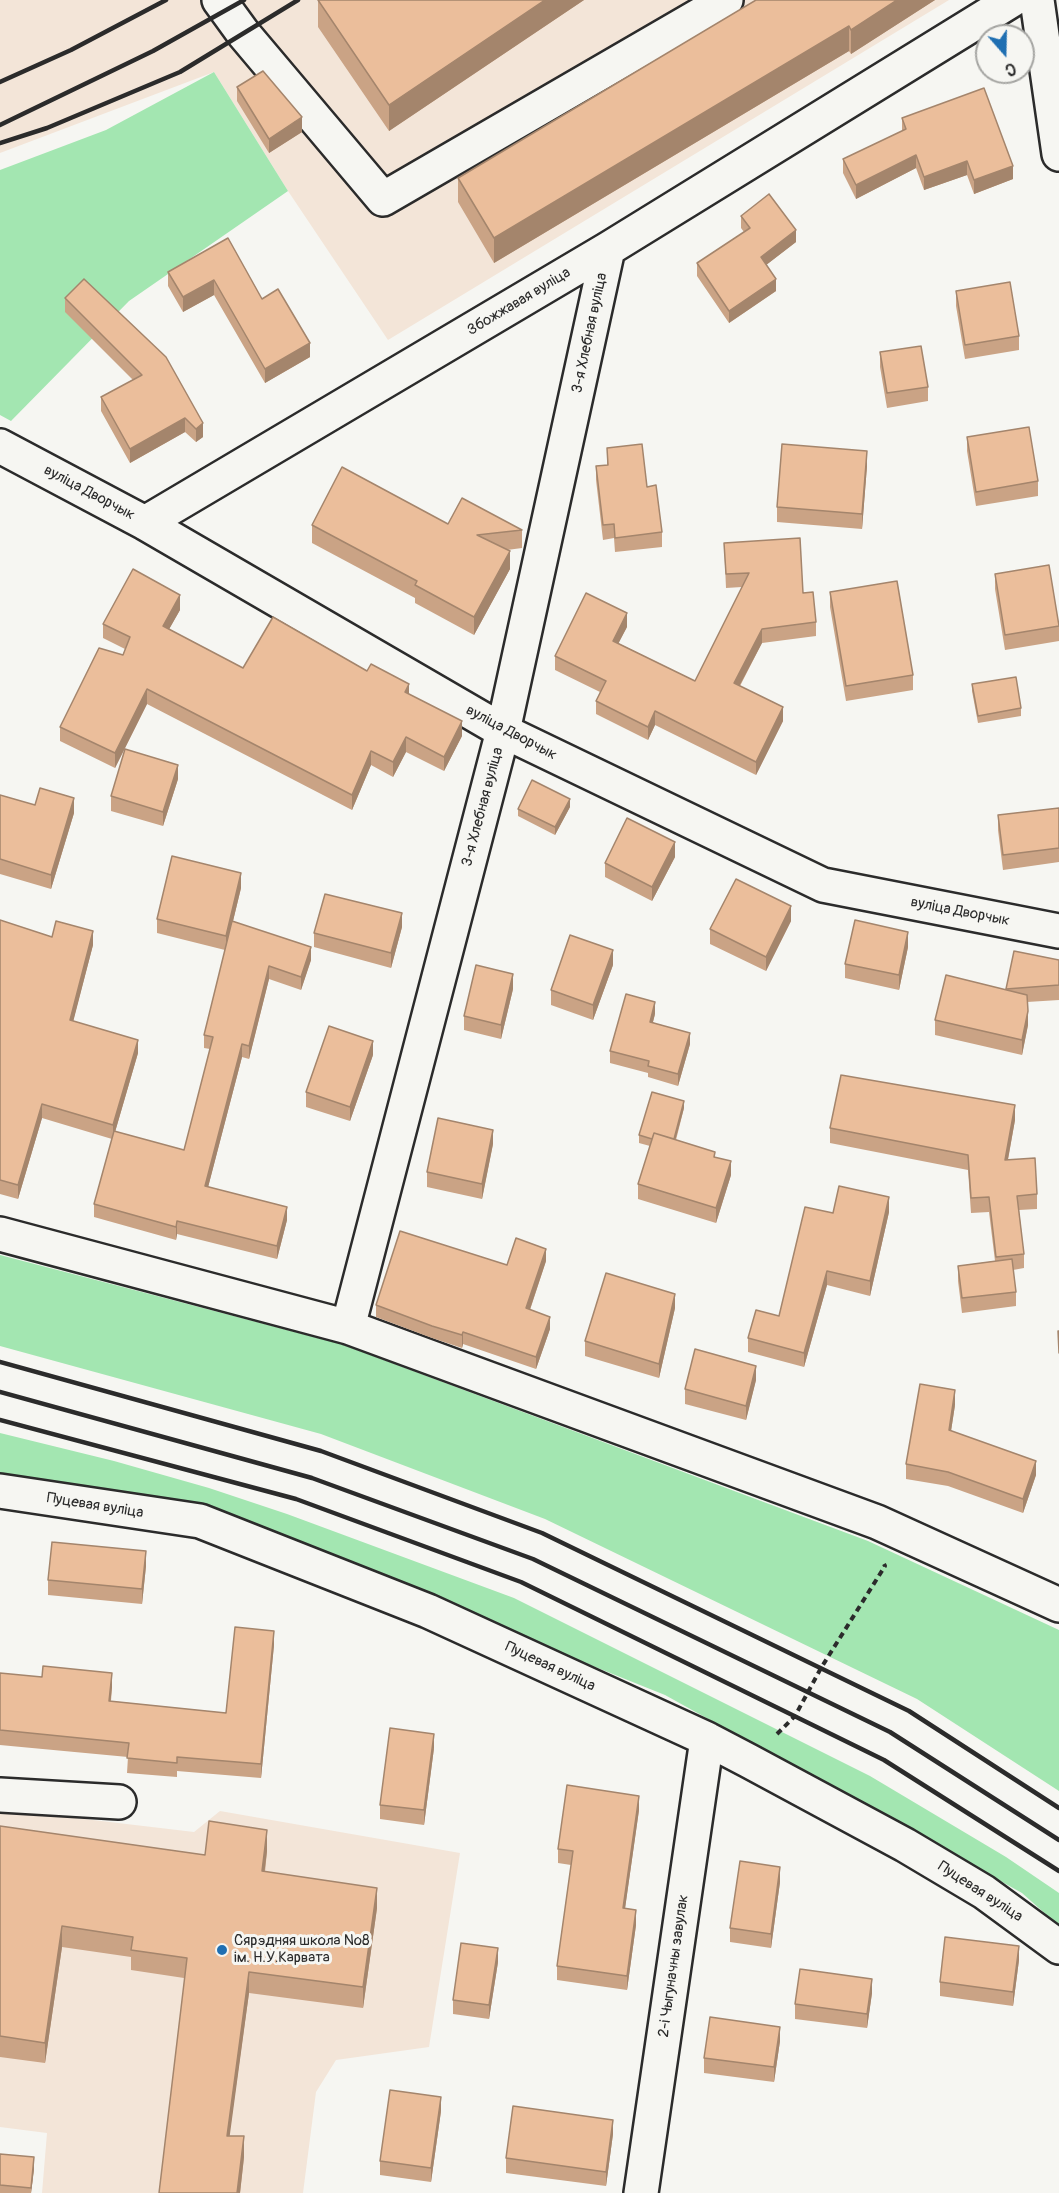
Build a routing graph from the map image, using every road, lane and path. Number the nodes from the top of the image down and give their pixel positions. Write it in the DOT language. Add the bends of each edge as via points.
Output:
graph roads {
  1 [pos="219,0"];
  2 [pos="726,0"];
  3 [pos="1012,0"];
  4 [pos="1037,0"];
  5 [pos="1059,154"];
  6 [pos="608,249"];
  7 [pos="0,446"];
  8 [pos="145,523"];
  9 [pos="503,731"];
  10 [pos="1059,932"];
  11 [pos="0,1234"];
  12 [pos="348,1327"];
  13 [pos="0,1491"];
  14 [pos="877,1522"];
  15 [pos="1059,1605"];
  16 [pos="707,1739"];
  17 [pos="749,1761"];
  18 [pos="0,1795"];
  19 [pos="119,1802"];
  20 [pos="1059,1947"];
  21 [pos="641,2193"];
  1 -- 2 [label="street" via="383,199"];
  3 -- 6 [label="street, Збожжавая вуліца"];
  4 -- 5 [label="street"];
  6 -- 8 [label="street, Збожжавая вуліца"];
  6 -- 9 [label="street, 3-я Хлебная вуліца"];
  7 -- 8 [label="street, вуліца Дворчык"];
  8 -- 9 [label="street, вуліца Дворчык"];
  9 -- 10 [label="street, вуліца Дворчык" via="823,885"];
  9 -- 12 [label="street, 3-я Хлебная вуліца"];
  11 -- 12 [label="street"];
  12 -- 14 [label="street"];
  13 -- 16 [label="street, Пуцевая вуліца" via="200,1521 428,1611"];
  14 -- 15 [label="street"];
  14 -- 17 [label="path" via="885,1566 795,1716"];
  16 -- 17 [label="street, Пуцевая вуліца"];
  16 -- 21 [label="street, 2-і Чыгуначны завулак"];
  17 -- 20 [label="street, Пуцевая вуліца" via="964,1880"];
  18 -- 19 [label="street"];
}
